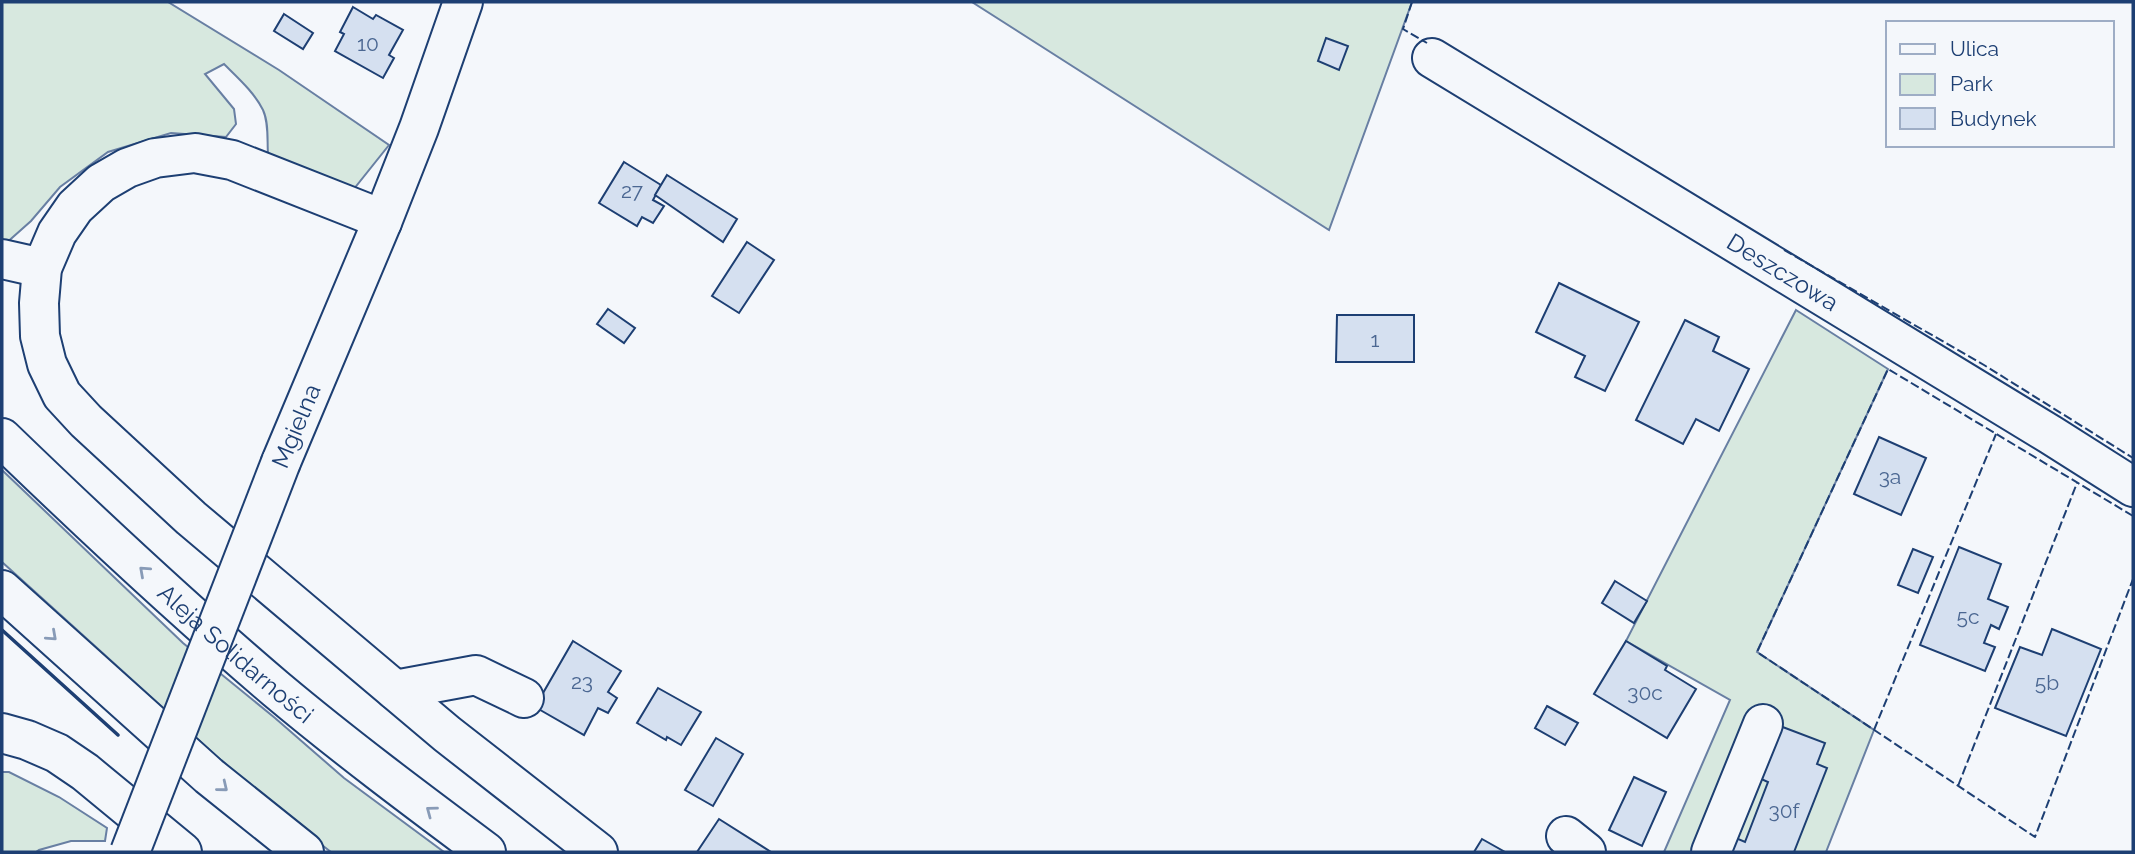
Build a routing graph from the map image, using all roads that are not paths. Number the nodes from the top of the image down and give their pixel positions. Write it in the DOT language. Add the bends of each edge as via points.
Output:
graph roads {
  1 [pos="463,2"];
  2 [pos="1432,58"];
  3 [pos="382,222"];
  4 [pos="2,259"];
  5 [pos="42,268"];
  6 [pos="2,438"];
  7 [pos="2133,487"];
  8 [pos="2,590"];
  9 [pos="395,690"];
  10 [pos="524,698"];
  11 [pos="1763,724"];
  12 [pos="2,733"];
  13 [pos="130,852"];
  14 [pos="181,852"];
  15 [pos="304,852"];
  16 [pos="486,852"];
  17 [pos="598,852"];
  18 [pos="1711,852"];
  1 -- 3 [label="street, Mgielna"];
  2 -- 7 [label="street, Deszczowa"];
  3 -- 5 [label="street" via="232,160 195,153 155,158 101,183 75,207"];
  3 -- 13 [label="street, Mgielna, bridge" via="281,461"];
  4 -- 5 [label="street"];
  5 -- 9 [label="street" via="40,336 62,394 191,518"];
  16 -- 6 [label="street, Aleja Solidarności, one-way" via="277,689"];
  8 -- 15 [label="street, one-way" via="209,776"];
  9 -- 10 [label="street" via="476,675"];
  9 -- 17 [label="street"];
  11 -- 18 [label="street"];
  12 -- 14 [label="street" via="57,753"];
}
